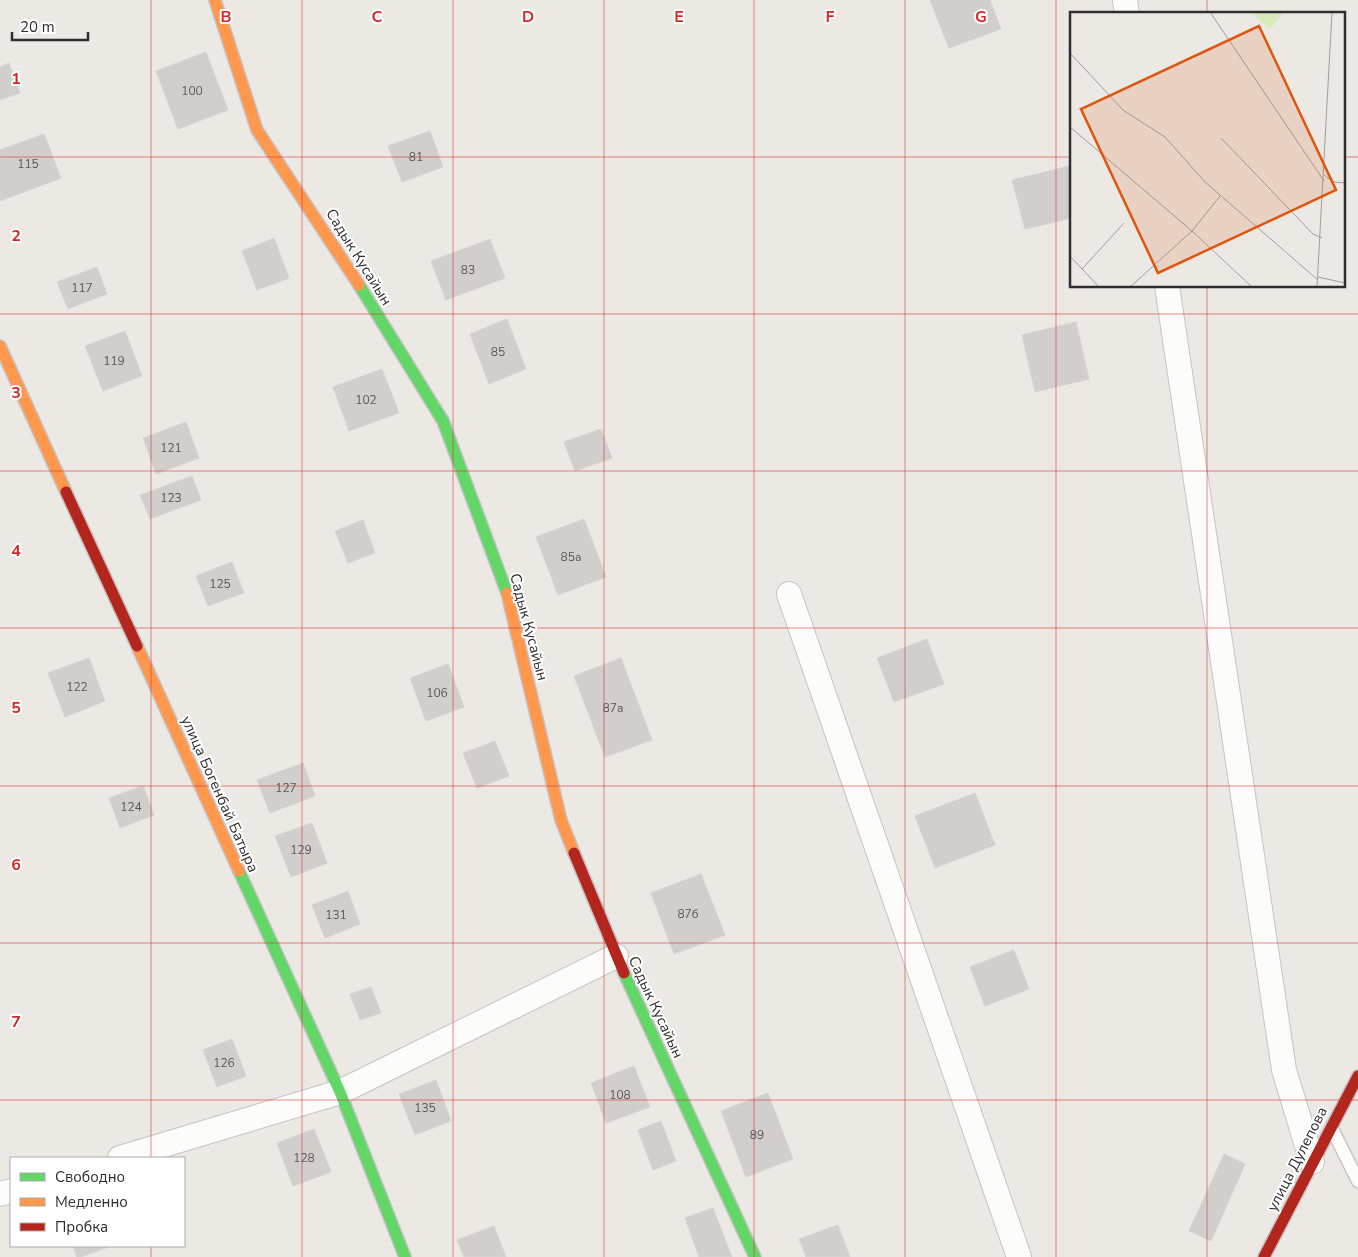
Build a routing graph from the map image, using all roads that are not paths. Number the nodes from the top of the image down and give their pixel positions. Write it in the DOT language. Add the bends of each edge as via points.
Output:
graph roads {
  1 [pos="215,0"];
  2 [pos="1167,288"];
  3 [pos="0,346"];
  4 [pos="789,594"];
  5 [pos="616,956"];
  6 [pos="1358,1076"];
  7 [pos="340,1092"];
  8 [pos="1331,1127"];
  9 [pos="123,1157"];
  10 [pos="1312,1162"];
  11 [pos="1358,1182"];
  12 [pos="405,1257"];
  13 [pos="755,1257"];
  14 [pos="1019,1257"];
  15 [pos="1264,1257"];
  1 -- 5 [label="street, Садык Кусайын" via="257,130 338,251 443,421 509,598 560,820"];
  2 -- 10 [label="street" via="1284,1070"];
  3 -- 7 [label="street, улица Богенбай Батыра"];
  4 -- 14 [label="street"];
  5 -- 7 [label="street"];
  5 -- 13 [label="street, Садык Кусайын"];
  6 -- 8 [label="street, улица Дулепова"];
  7 -- 9 [label="street"];
  7 -- 12 [label="street, улица Богенбай Батыра"];
  8 -- 10 [label="street, улица Дулепова"];
  8 -- 11 [label="lane"];
  10 -- 15 [label="street, улица Дулепова"];
}
